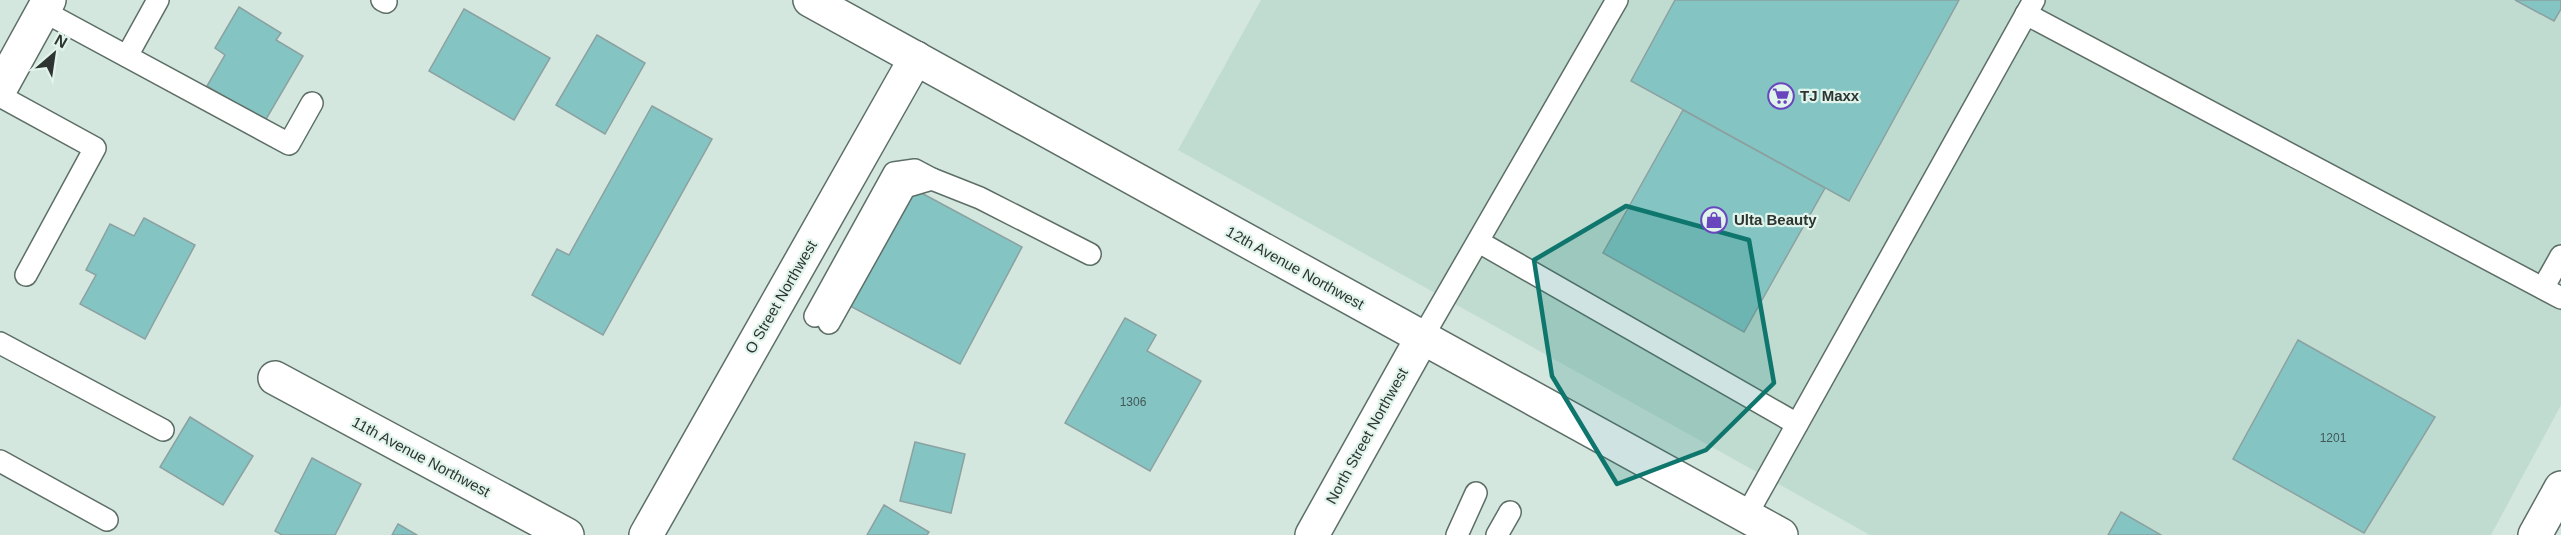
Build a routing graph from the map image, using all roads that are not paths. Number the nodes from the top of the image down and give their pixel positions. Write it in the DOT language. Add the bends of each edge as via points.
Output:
graph roads {
  1 [pos="158,0"];
  2 [pos="810,0"];
  3 [pos="1617,0"];
  4 [pos="46,5"];
  5 [pos="2030,7"];
  6 [pos="127,56"];
  7 [pos="916,58"];
  8 [pos="0,89"];
  9 [pos="0,96"];
  10 [pos="312,103"];
  11 [pos="1479,242"];
  12 [pos="1090,254"];
  13 [pos="2561,256"];
  14 [pos="26,275"];
  15 [pos="2552,293"];
  16 [pos="822,320"];
  17 [pos="1422,338"];
  18 [pos="0,343"];
  19 [pos="275,378"];
  20 [pos="1797,424"];
  21 [pos="163,430"];
  22 [pos="0,461"];
  23 [pos="2561,488"];
  24 [pos="1476,493"];
  25 [pos="1510,512"];
  26 [pos="1746,516"];
  27 [pos="107,520"];
  28 [pos="567,535"];
  29 [pos="646,535"];
  30 [pos="1312,535"];
  31 [pos="1456,535"];
  32 [pos="1497,535"];
  33 [pos="1781,535"];
  34 [pos="2535,535"];
  1 -- 6 [label="lane"];
  2 -- 7 [label="street, 12th Avenue Northwest"];
  3 -- 11 [label="lane"];
  4 -- 6 [label="lane"];
  4 -- 8 [label="street"];
  5 -- 15 [label="lane"];
  5 -- 20 [label="lane"];
  6 -- 10 [label="lane" via="289,144"];
  7 -- 17 [label="street, 12th Avenue Northwest"];
  7 -- 29 [label="street, O Street Northwest"];
  9 -- 14 [label="lane" via="95,148"];
  11 -- 17 [label="lane"];
  11 -- 20 [label="lane"];
  12 -- 16 [label="lane" via="980,198 932,179 905,187"];
  13 -- 15 [label="lane"];
  17 -- 26 [label="street, 12th Avenue Northwest"];
  17 -- 30 [label="street, North Street Northwest"];
  18 -- 21 [label="lane"];
  19 -- 28 [label="street, 11th Avenue Northwest"];
  20 -- 26 [label="lane"];
  22 -- 27 [label="lane"];
  23 -- 34 [label="street"];
  24 -- 31 [label="lane"];
  25 -- 32 [label="lane"];
  26 -- 33 [label="street, 12th Avenue Northwest"];
}
